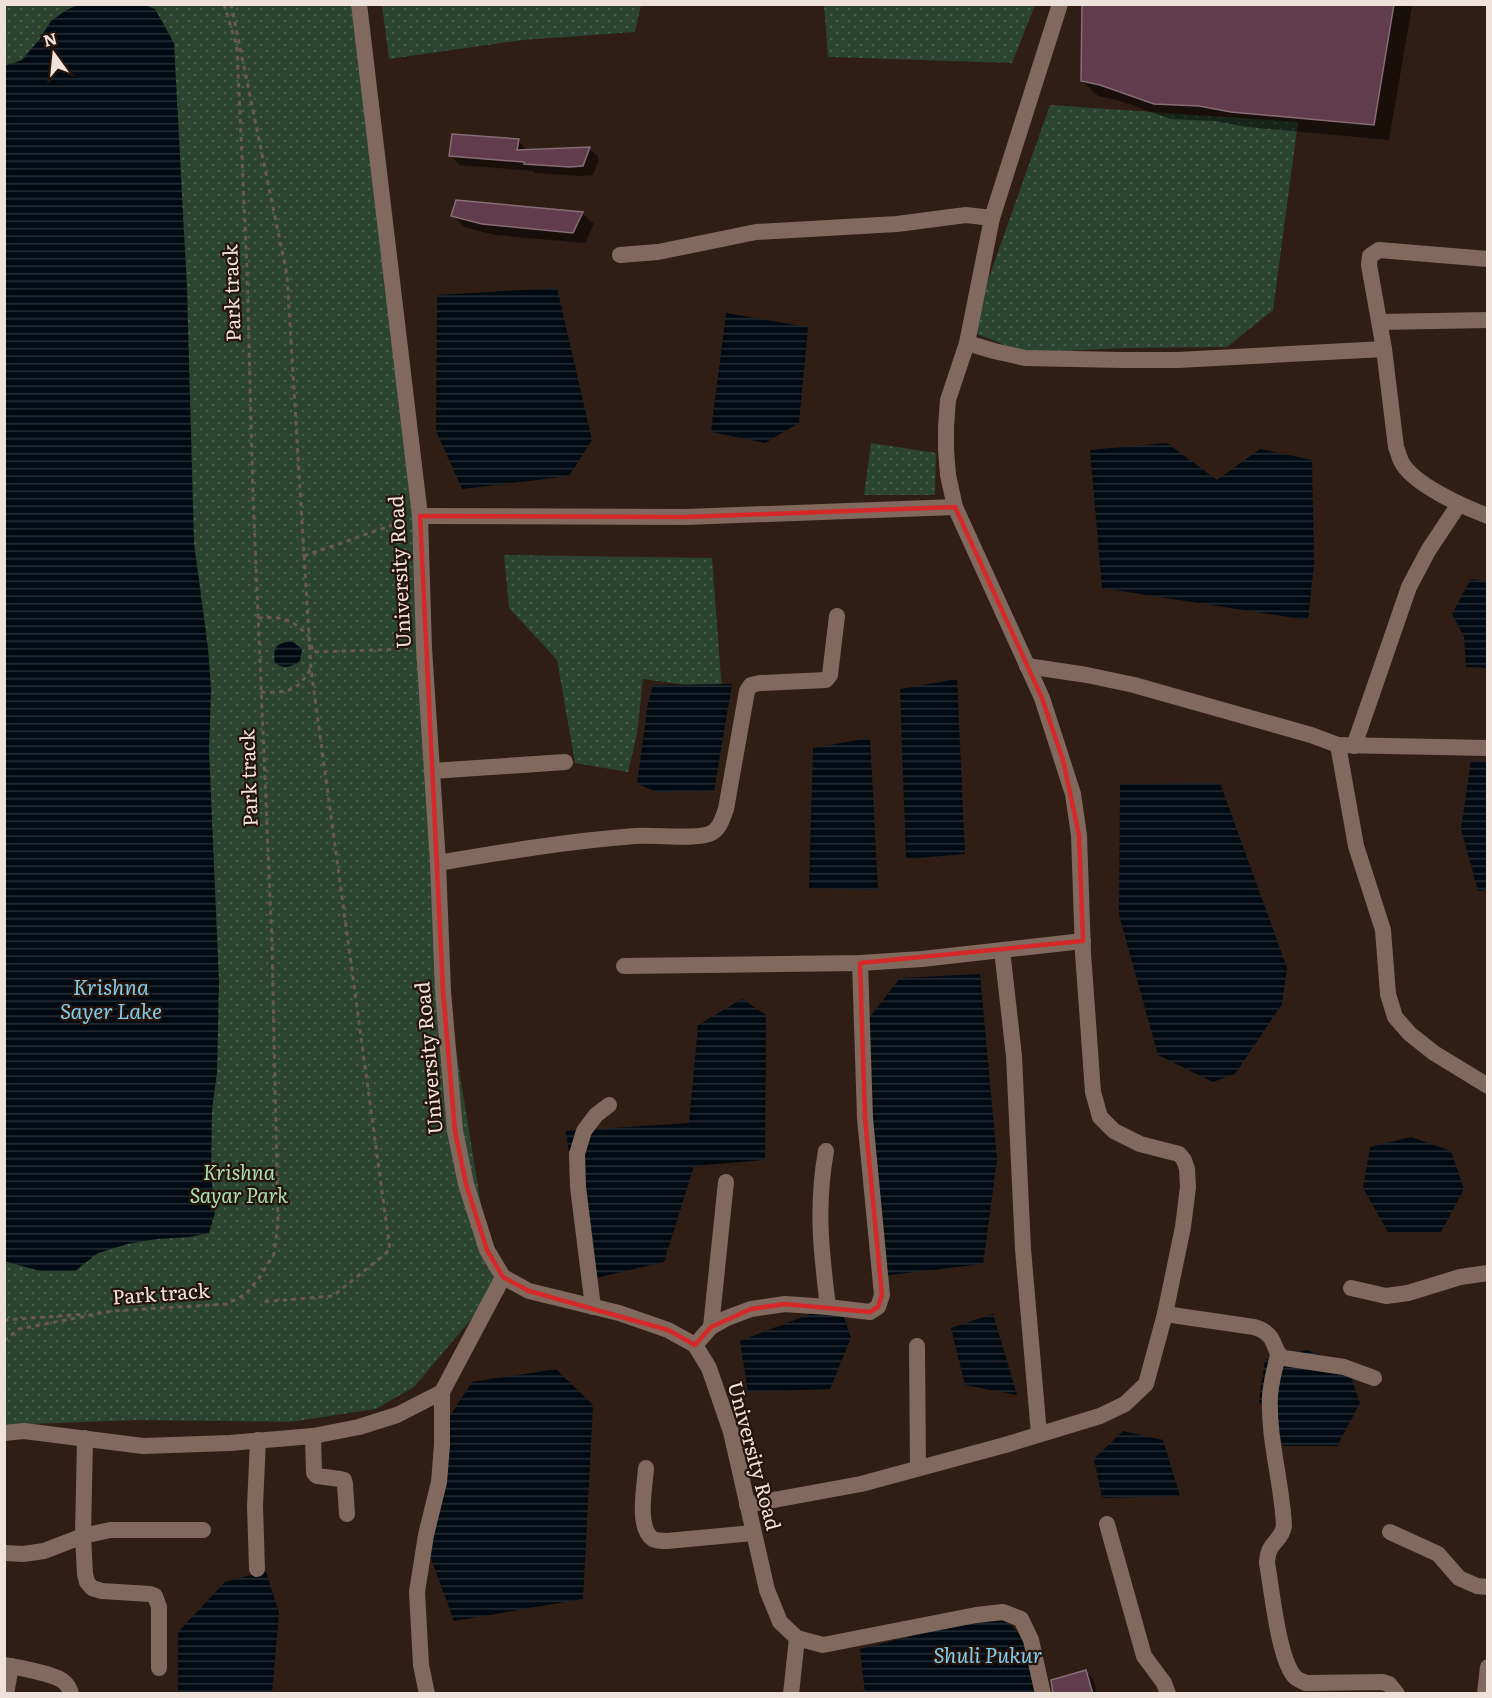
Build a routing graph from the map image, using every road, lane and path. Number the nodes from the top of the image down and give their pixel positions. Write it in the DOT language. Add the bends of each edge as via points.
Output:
graph roads {
  1 [pos="224,4"];
  2 [pos="231,4"];
  3 [pos="359,4"];
  4 [pos="1060,4"];
  5 [pos="992,218"];
  6 [pos="620,255"];
  7 [pos="1488,259"];
  8 [pos="1488,320"];
  9 [pos="1380,322"];
  10 [pos="967,343"];
  11 [pos="1384,349"];
  12 [pos="1459,504"];
  13 [pos="955,507"];
  14 [pos="420,516"];
  15 [pos="1488,516"];
  16 [pos="304,556"];
  17 [pos="837,616"];
  18 [pos="258,618"];
  19 [pos="309,639"];
  20 [pos="424,648"];
  21 [pos="313,652"];
  22 [pos="1027,666"];
  23 [pos="311,669"];
  24 [pos="261,692"];
  25 [pos="1346,746"];
  26 [pos="1488,748"];
  27 [pos="565,762"];
  28 [pos="432,771"];
  29 [pos="438,863"];
  30 [pos="1083,941"];
  31 [pos="1002,950"];
  32 [pos="860,963"];
  33 [pos="624,966"];
  34 [pos="1488,1086"];
  35 [pos="609,1105"];
  36 [pos="826,1150"];
  37 [pos="726,1182"];
  38 [pos="1488,1273"];
  39 [pos="503,1277"];
  40 [pos="1351,1288"];
  41 [pos="260,1302"];
  42 [pos="593,1307"];
  43 [pos="828,1307"];
  44 [pos="133,1311"];
  45 [pos="100,1313"];
  46 [pos="1165,1314"];
  47 [pos="4,1320"];
  48 [pos="711,1327"];
  49 [pos="4,1341"];
  50 [pos="695,1345"];
  51 [pos="916,1346"];
  52 [pos="1278,1355"];
  53 [pos="1374,1378"];
  54 [pos="442,1392"];
  55 [pos="4,1433"];
  56 [pos="1039,1434"];
  57 [pos="314,1436"];
  58 [pos="85,1438"];
  59 [pos="258,1440"];
  60 [pos="646,1468"];
  61 [pos="918,1468"];
  62 [pos="747,1505"];
  63 [pos="346,1514"];
  64 [pos="1107,1524"];
  65 [pos="203,1530"];
  66 [pos="1390,1532"];
  67 [pos="753,1533"];
  68 [pos="84,1536"];
  69 [pos="4,1553"];
  70 [pos="257,1569"];
  71 [pos="1488,1587"];
  72 [pos="797,1638"];
  73 [pos="8,1666"];
  74 [pos="1488,1667"];
  75 [pos="159,1668"];
  76 [pos="6,1694"];
  77 [pos="71,1694"];
  78 [pos="427,1694"];
  79 [pos="790,1694"];
  80 [pos="1043,1694"];
  81 [pos="1168,1694"];
  82 [pos="1397,1694"];
  83 [pos="1485,1694"];
  1 -- 18 [label="path, Park track" via="237,47"];
  2 -- 16 [label="path" via="287,275"];
  3 -- 14 [label="street, University Road"];
  4 -- 5 [label="street"];
  5 -- 6 [label="street" via="948,216 897,224 756,232 658,252"];
  5 -- 10 [label="street"];
  7 -- 9 [label="street" via="1374,252 1369,265"];
  8 -- 9 [label="street"];
  9 -- 11 [label="street"];
  10 -- 11 [label="street" via="1025,358 1122,360"];
  10 -- 13 [label="street" via="948,400 946,427 948,475"];
  11 -- 12 [label="street" via="1401,461 1427,486"];
  12 -- 15 [label="street"];
  12 -- 25 [label="street" via="1409,587"];
  13 -- 14 [label="street" via="686,517"];
  13 -- 22 [label="street"];
  14 -- 16 [label="path"];
  14 -- 20 [label="street, University Road"];
  16 -- 19 [label="path"];
  17 -- 29 [label="street" via="830,675 826,680 760,683 751,685 747,691 726,808 712,833 570,843"];
  18 -- 19 [label="path" via="289,620"];
  18 -- 24 [label="path, Park track"];
  19 -- 21 [label="path"];
  19 -- 23 [label="path"];
  20 -- 21 [label="path"];
  20 -- 28 [label="street, University Road"];
  21 -- 23 [label="path"];
  22 -- 25 [label="street" via="1134,686"];
  22 -- 30 [label="street" via="1052,725 1073,794 1079,835"];
  23 -- 24 [label="path" via="298,687 281,693"];
  23 -- 41 [label="path" via="390,1250 333,1296"];
  24 -- 45 [label="path, Park track" via="278,1198 274,1254 246,1294 227,1304"];
  25 -- 26 [label="street"];
  25 -- 34 [label="street" via="1356,846 1383,930 1388,994 1395,1017 1434,1053"];
  27 -- 28 [label="street"];
  28 -- 29 [label="street, University Road"];
  29 -- 39 [label="street, University Road" via="443,991 455,1131 466,1184 487,1250"];
  30 -- 31 [label="street"];
  30 -- 46 [label="street" via="1093,1092 1100,1117 1114,1131 1140,1144 1179,1154 1187,1169 1183,1227"];
  31 -- 32 [label="street"];
  31 -- 56 [label="street" via="1014,1056 1023,1249"];
  32 -- 33 [label="street"];
  32 -- 43 [label="street" via="865,1118 882,1295 878,1307 870,1312"];
  35 -- 42 [label="street" via="584,1131 577,1154"];
  36 -- 43 [label="street" via="820,1212"];
  37 -- 48 [label="street"];
  38 -- 40 [label="street" via="1386,1296"];
  39 -- 42 [label="street" via="529,1291"];
  39 -- 54 [label="street"];
  42 -- 50 [label="street" via="668,1330"];
  43 -- 48 [label="street" via="785,1304 752,1309"];
  44 -- 45 [label="path"];
  45 -- 47 [label="path"];
  45 -- 49 [label="path, Park track" via="19,1329"];
  46 -- 52 [label="street" via="1254,1327 1265,1331"];
  46 -- 56 [label="street" via="1146,1384 1125,1404 1100,1416"];
  48 -- 50 [label="street"];
  50 -- 62 [label="street, University Road" via="709,1368 731,1432"];
  51 -- 61 [label="street"];
  52 -- 53 [label="street" via="1344,1367"];
  52 -- 82 [label="street" via="1270,1422 1284,1526 1283,1533 1271,1544 1267,1563 1283,1653 1296,1679 1306,1683 1382,1682"];
  54 -- 57 [label="street" via="397,1415"];
  54 -- 78 [label="street" via="439,1482 417,1592 421,1665"];
  55 -- 58 [label="street" via="24,1431"];
  56 -- 61 [label="street"];
  57 -- 59 [label="street"];
  57 -- 63 [label="street" via="314,1473 344,1480"];
  58 -- 59 [label="street" via="143,1446"];
  58 -- 68 [label="street"];
  59 -- 70 [label="street"];
  60 -- 67 [label="street" via="642,1520 655,1540"];
  61 -- 62 [label="street" via="861,1484"];
  62 -- 67 [label="street, University Road"];
  64 -- 81 [label="street" via="1144,1656"];
  65 -- 68 [label="street" via="110,1530"];
  66 -- 71 [label="street" via="1438,1554 1459,1578"];
  67 -- 72 [label="street, University Road" via="767,1590 780,1622"];
  68 -- 69 [label="street" via="44,1551"];
  68 -- 75 [label="street" via="85,1574 92,1588 155,1596 159,1606"];
  72 -- 79 [label="street"];
  72 -- 80 [label="street" via="824,1645 1003,1612 1021,1619 1031,1640"];
  73 -- 76 [label="street"];
  73 -- 77 [label="street" via="64,1681"];
  74 -- 83 [label="street"];
}
